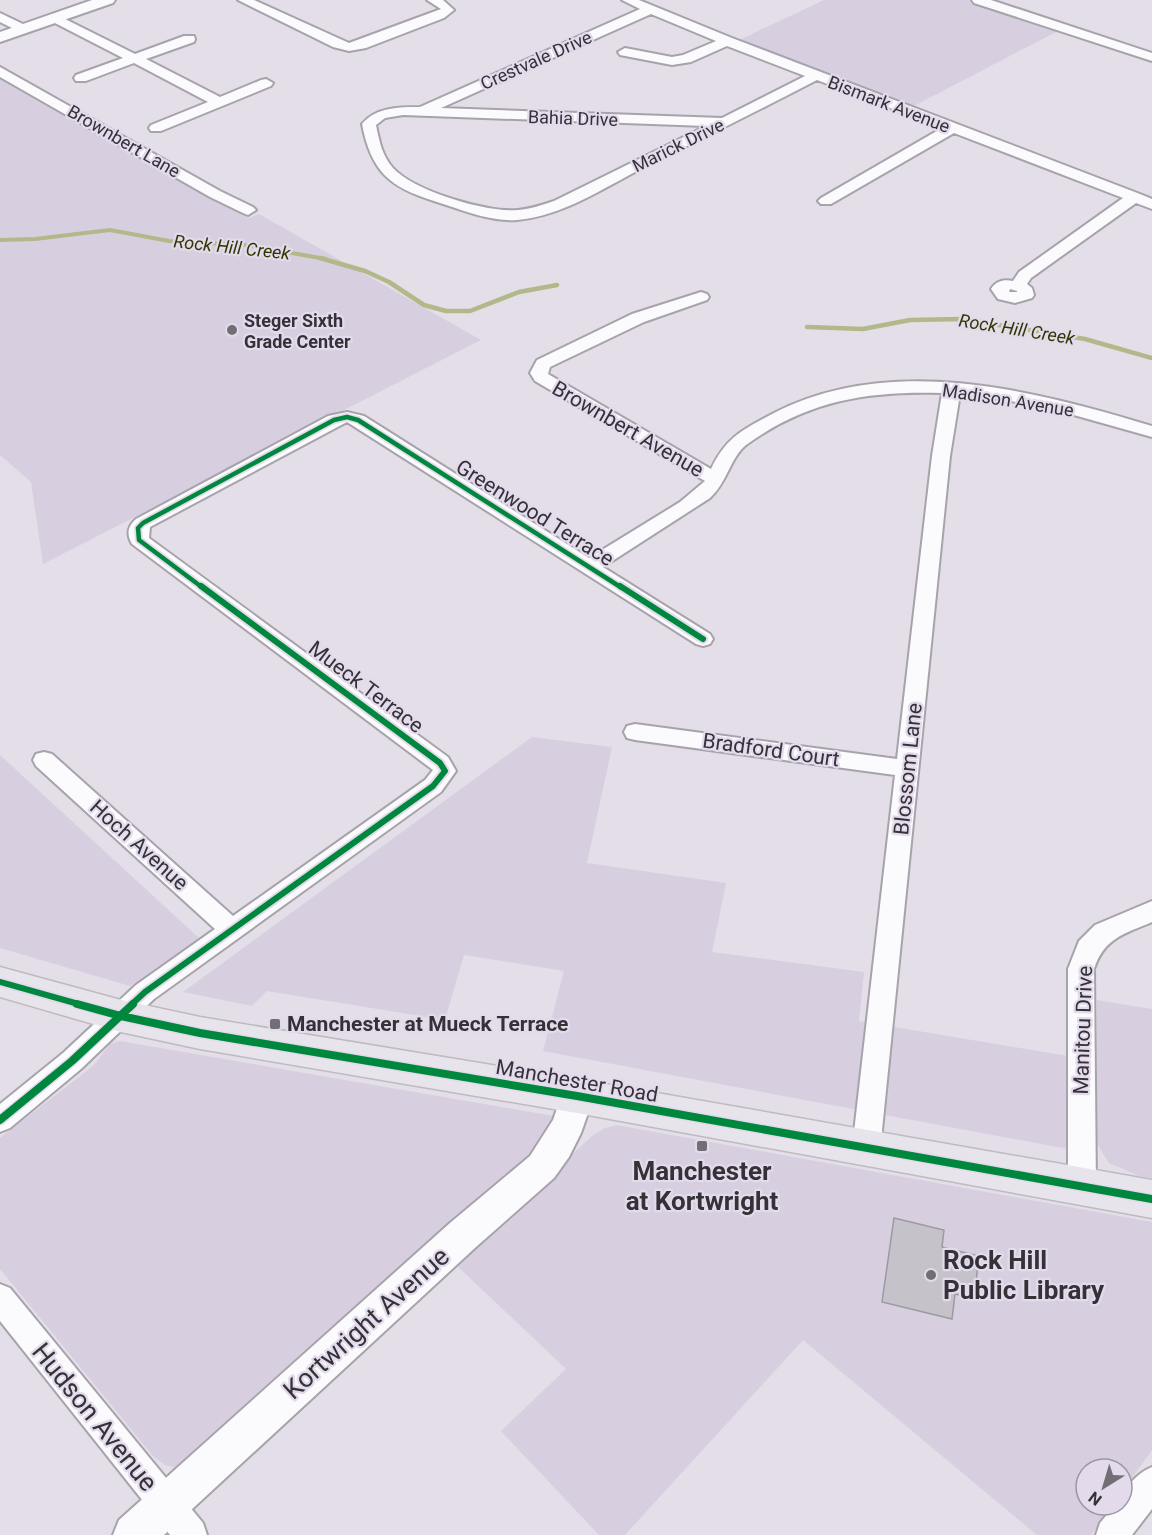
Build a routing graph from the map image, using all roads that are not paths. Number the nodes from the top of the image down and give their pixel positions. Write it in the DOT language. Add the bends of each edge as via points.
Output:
graph roads {
  1 [pos="107,0"];
  2 [pos="244,0"];
  3 [pos="628,0"];
  4 [pos="978,0"];
  5 [pos="442,7"];
  6 [pos="651,9"];
  7 [pos="0,17"];
  8 [pos="55,18"];
  9 [pos="22,29"];
  10 [pos="0,37"];
  11 [pos="189,39"];
  12 [pos="728,41"];
  13 [pos="626,52"];
  14 [pos="1152,57"];
  15 [pos="134,59"];
  16 [pos="0,71"];
  17 [pos="818,75"];
  18 [pos="81,78"];
  19 [pos="266,83"];
  20 [pos="219,102"];
  21 [pos="422,111"];
  22 [pos="725,122"];
  23 [pos="156,128"];
  24 [pos="952,128"];
  25 [pos="1135,198"];
  26 [pos="826,201"];
  27 [pos="1152,204"];
  28 [pos="248,210"];
  29 [pos="1018,285"];
  30 [pos="701,297"];
  31 [pos="952,389"];
  32 [pos="347,417"];
  33 [pos="1152,432"];
  34 [pos="716,480"];
  35 [pos="589,567"];
  36 [pos="703,639"];
  37 [pos="635,732"];
  38 [pos="44,760"];
  39 [pos="908,769"];
  40 [pos="1152,911"];
  41 [pos="233,930"];
  42 [pos="0,982"];
  43 [pos="121,1016"];
  44 [pos="577,1096"];
  45 [pos="0,1120"];
  46 [pos="867,1150"];
  47 [pos="1082,1188"];
  48 [pos="1152,1199"];
  49 [pos="0,1298"];
  50 [pos="1152,1483"];
  51 [pos="167,1506"];
  52 [pos="134,1535"];
  53 [pos="191,1535"];
  54 [pos="1112,1535"];
  1 -- 8 [label="street"];
  2 -- 5 [label="street" via="351,46"];
  3 -- 6 [label="street, Bismark Avenue"];
  4 -- 14 [label="street"];
  6 -- 12 [label="street, Bismark Avenue"];
  6 -- 21 [label="street, Crestvale Drive"];
  7 -- 9 [label="street"];
  8 -- 9 [label="street"];
  8 -- 15 [label="street"];
  9 -- 10 [label="street"];
  11 -- 15 [label="street"];
  12 -- 13 [label="street" via="672,61"];
  12 -- 17 [label="street, Bismark Avenue"];
  15 -- 18 [label="street"];
  15 -- 20 [label="street"];
  16 -- 28 [label="street, Brownbert Lane"];
  17 -- 22 [label="street, Marick Drive"];
  17 -- 24 [label="street, Bismark Avenue"];
  19 -- 20 [label="street"];
  20 -- 23 [label="street"];
  21 -- 22 [label="street, Bahia Drive"];
  21 -- 22 [label="street, Marick Drive" via="381,115 369,124 389,175 403,185 494,214 536,212 552,207"];
  24 -- 25 [label="street, Bismark Avenue"];
  24 -- 26 [label="street"];
  25 -- 27 [label="street, Bismark Avenue"];
  25 -- 29 [label="street" via="1025,275"];
  30 -- 34 [label="street, Brownbert Avenue" via="603,333 539,369 541,377"];
  31 -- 33 [label="street, Madison Avenue" via="1033,400"];
  31 -- 34 [label="street, Madison Avenue" via="898,387 855,392 792,409 732,448"];
  31 -- 39 [label="street, Blossom Lane" via="941,456"];
  32 -- 35 [label="street, Greenwood Terrace" via="358,420"];
  32 -- 41 [label="street, Mueck Terrace" via="334,420 138,528 139,540 431,756 445,771 433,786"];
  34 -- 35 [label="street" via="687,506"];
  35 -- 36 [label="street, Greenwood Terrace"];
  37 -- 39 [label="street, Bradford Court"];
  38 -- 41 [label="street, Hoch Avenue"];
  39 -- 46 [label="street, Blossom Lane"];
  40 -- 47 [label="street, Manitou Drive" via="1104,932 1088,948 1081,969"];
  41 -- 43 [label="street, Mueck Terrace" via="145,993"];
  42 -- 43 [label="main road, Manchester Road"];
  43 -- 44 [label="main road, Manchester Road" via="200,1033"];
  43 -- 45 [label="street"];
  44 -- 46 [label="main road, Manchester Road"];
  44 -- 51 [label="street, Kortwright Avenue" via="569,1122 542,1167 463,1234"];
  46 -- 47 [label="main road, Manchester Road"];
  47 -- 48 [label="main road, Manchester Road"];
  49 -- 51 [label="street, Hudson Avenue"];
  50 -- 54 [label="street"];
  51 -- 52 [label="street, Kortwright Avenue"];
  51 -- 53 [label="street, Hudson Avenue"];
}
